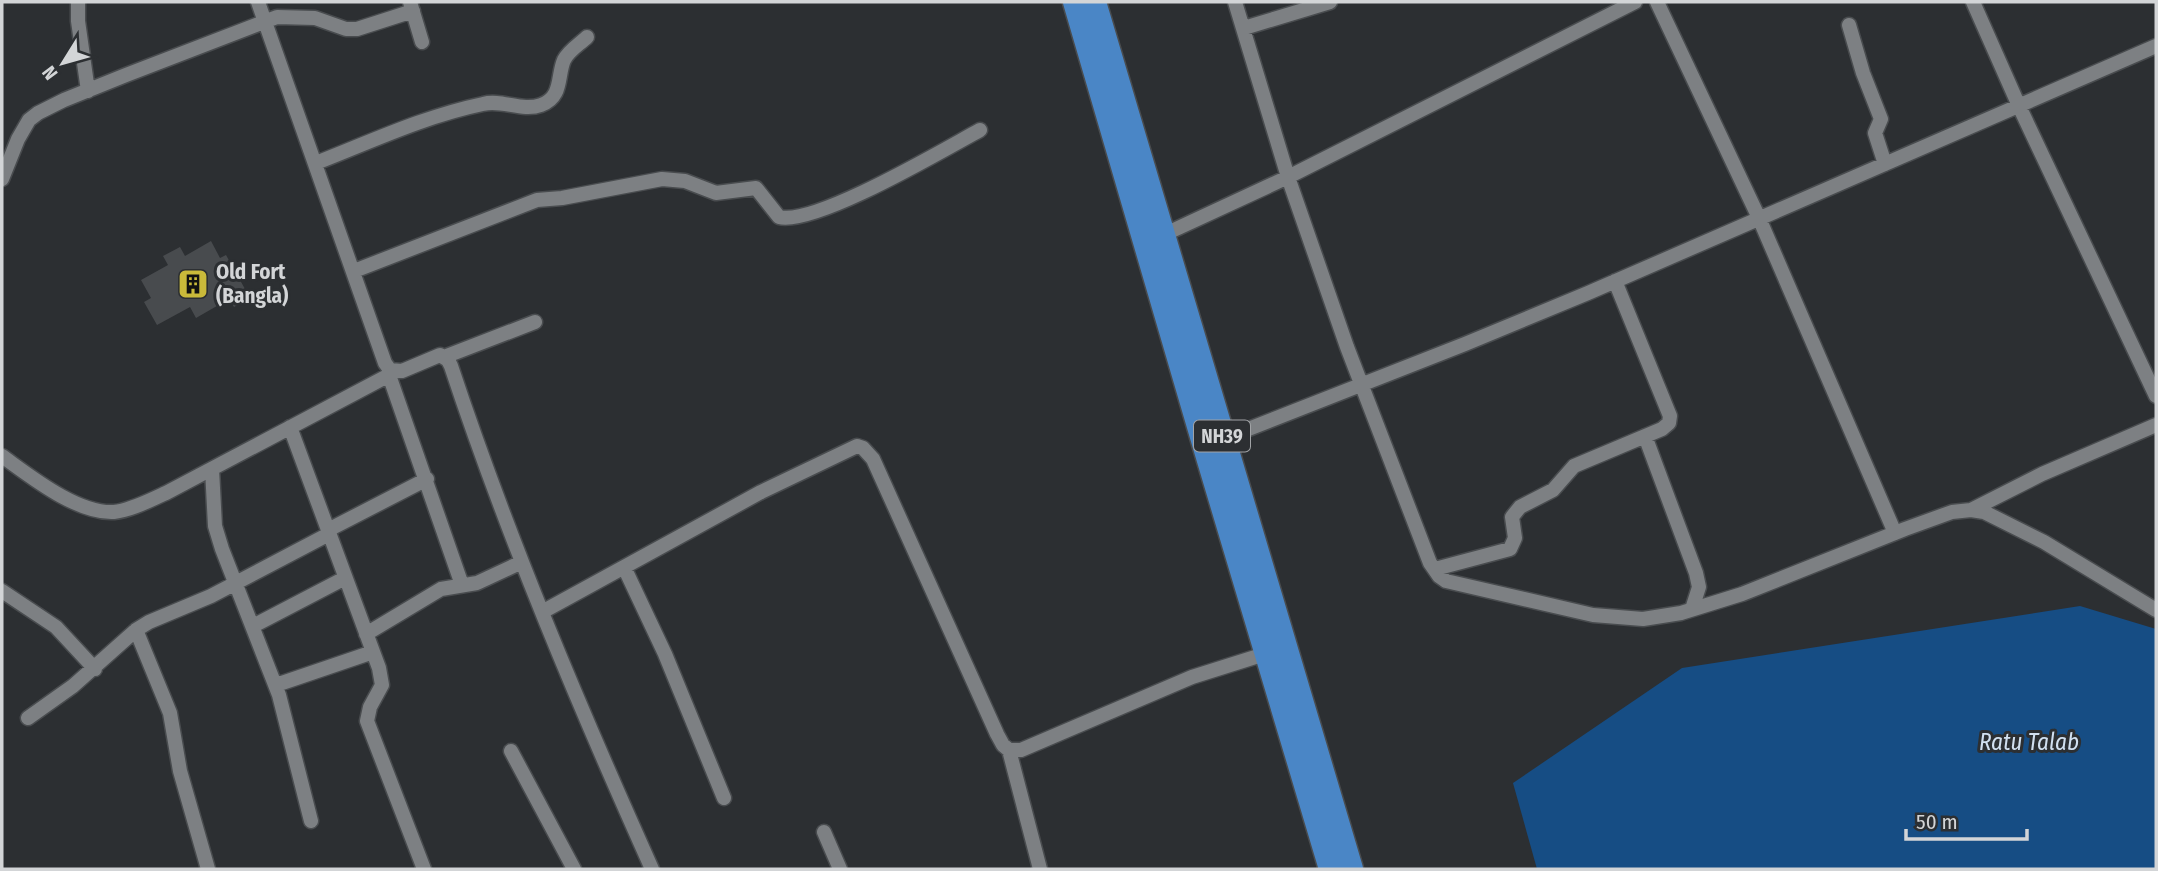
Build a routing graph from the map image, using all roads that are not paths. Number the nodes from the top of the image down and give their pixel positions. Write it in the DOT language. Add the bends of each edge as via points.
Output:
graph roads {
  1 [pos="78,2"];
  2 [pos="258,2"];
  3 [pos="1075,2"];
  4 [pos="1094,2"];
  5 [pos="1235,2"];
  6 [pos="1330,2"];
  7 [pos="1635,2"];
  8 [pos="1657,2"];
  9 [pos="1973,2"];
  10 [pos="411,6"];
  11 [pos="265,20"];
  12 [pos="1849,26"];
  13 [pos="1244,28"];
  14 [pos="587,37"];
  15 [pos="422,42"];
  16 [pos="2156,46"];
  17 [pos="88,91"];
  18 [pos="2019,106"];
  19 [pos="980,131"];
  20 [pos="316,163"];
  21 [pos="1885,164"];
  22 [pos="1289,177"];
  23 [pos="2,179"];
  24 [pos="1759,218"];
  25 [pos="1163,235"];
  26 [pos="354,271"];
  27 [pos="1615,281"];
  28 [pos="535,322"];
  29 [pos="444,357"];
  30 [pos="392,373"];
  31 [pos="1363,384"];
  32 [pos="2156,396"];
  33 [pos="2156,425"];
  34 [pos="290,427"];
  35 [pos="1645,436"];
  36 [pos="1223,439"];
  37 [pos="2,456"];
  38 [pos="212,469"];
  39 [pos="427,479"];
  40 [pos="1971,510"];
  41 [pos="329,532"];
  42 [pos="1895,533"];
  43 [pos="522,562"];
  44 [pos="624,568"];
  45 [pos="1435,569"];
  46 [pos="345,578"];
  47 [pos="236,582"];
  48 [pos="462,585"];
  49 [pos="2,591"];
  50 [pos="1692,609"];
  51 [pos="2156,610"];
  52 [pos="542,612"];
  53 [pos="253,626"];
  54 [pos="135,630"];
  55 [pos="366,634"];
  56 [pos="373,652"];
  57 [pos="1268,653"];
  58 [pos="94,669"];
  59 [pos="276,685"];
  60 [pos="28,718"];
  61 [pos="1009,750"];
  62 [pos="511,751"];
  63 [pos="724,798"];
  64 [pos="311,821"];
  65 [pos="824,832"];
  66 [pos="208,869"];
  67 [pos="424,869"];
  68 [pos="574,869"];
  69 [pos="652,869"];
  70 [pos="839,869"];
  71 [pos="1040,869"];
  72 [pos="1331,869"];
  73 [pos="1351,869"];
  1 -- 17 [label="street"];
  2 -- 11 [label="street"];
  3 -- 57 [label="highway, NH39"];
  4 -- 25 [label="highway, NH39"];
  5 -- 13 [label="street"];
  6 -- 13 [label="street"];
  7 -- 22 [label="street"];
  8 -- 24 [label="street"];
  9 -- 18 [label="street"];
  10 -- 11 [label="street" via="357,29 315,18"];
  10 -- 15 [label="street"];
  11 -- 17 [label="street"];
  11 -- 20 [label="street"];
  12 -- 21 [label="street" via="1881,119 1875,133"];
  13 -- 22 [label="street"];
  14 -- 20 [label="street" via="564,61 556,93 541,105 484,103"];
  16 -- 18 [label="street"];
  17 -- 23 [label="street" via="29,120"];
  18 -- 21 [label="street"];
  18 -- 32 [label="street"];
  19 -- 26 [label="street" via="864,192 791,218 779,217 757,188 716,193 685,181 662,179 537,200"];
  20 -- 26 [label="street"];
  21 -- 24 [label="street"];
  22 -- 25 [label="street"];
  22 -- 31 [label="street"];
  24 -- 27 [label="street"];
  24 -- 42 [label="street"];
  25 -- 36 [label="highway, NH39"];
  26 -- 30 [label="street"];
  27 -- 31 [label="street"];
  27 -- 35 [label="street" via="1670,416 1666,426"];
  28 -- 29 [label="street"];
  29 -- 30 [label="street" via="431,357"];
  29 -- 43 [label="street"];
  30 -- 34 [label="street"];
  30 -- 39 [label="street"];
  31 -- 36 [label="street"];
  31 -- 45 [label="street"];
  33 -- 40 [label="street"];
  34 -- 38 [label="street"];
  34 -- 41 [label="street"];
  35 -- 45 [label="street" via="1574,466 1546,495 1520,507 1512,517 1515,538 1510,549"];
  35 -- 50 [label="street" via="1696,573 1699,587"];
  36 -- 73 [label="highway, NH39"];
  37 -- 38 [label="street" via="73,501 114,512 132,508"];
  38 -- 47 [label="street" via="215,526"];
  39 -- 41 [label="street"];
  39 -- 48 [label="street"];
  40 -- 42 [label="street"];
  40 -- 51 [label="street" via="2044,542"];
  41 -- 46 [label="street"];
  41 -- 47 [label="street"];
  42 -- 50 [label="street"];
  43 -- 48 [label="street" via="477,583"];
  43 -- 52 [label="street"];
  44 -- 52 [label="street"];
  44 -- 61 [label="street" via="761,492 849,449 863,448 873,459 997,734"];
  44 -- 63 [label="street"];
  45 -- 50 [label="street" via="1456,585 1592,615 1643,618"];
  46 -- 53 [label="street"];
  46 -- 55 [label="street"];
  47 -- 53 [label="street"];
  47 -- 54 [label="street"];
  48 -- 55 [label="street" via="441,589"];
  49 -- 58 [label="street" via="56,628"];
  52 -- 69 [label="street"];
  53 -- 59 [label="street"];
  54 -- 58 [label="street"];
  54 -- 66 [label="street" via="170,713 180,771"];
  55 -- 56 [label="street"];
  56 -- 59 [label="street"];
  56 -- 67 [label="street" via="382,685 367,721"];
  57 -- 61 [label="street" via="1192,677 1021,750"];
  57 -- 72 [label="highway, NH39"];
  58 -- 60 [label="street"];
  59 -- 64 [label="street"];
  61 -- 71 [label="street"];
  62 -- 68 [label="street"];
  65 -- 70 [label="street"];
}
